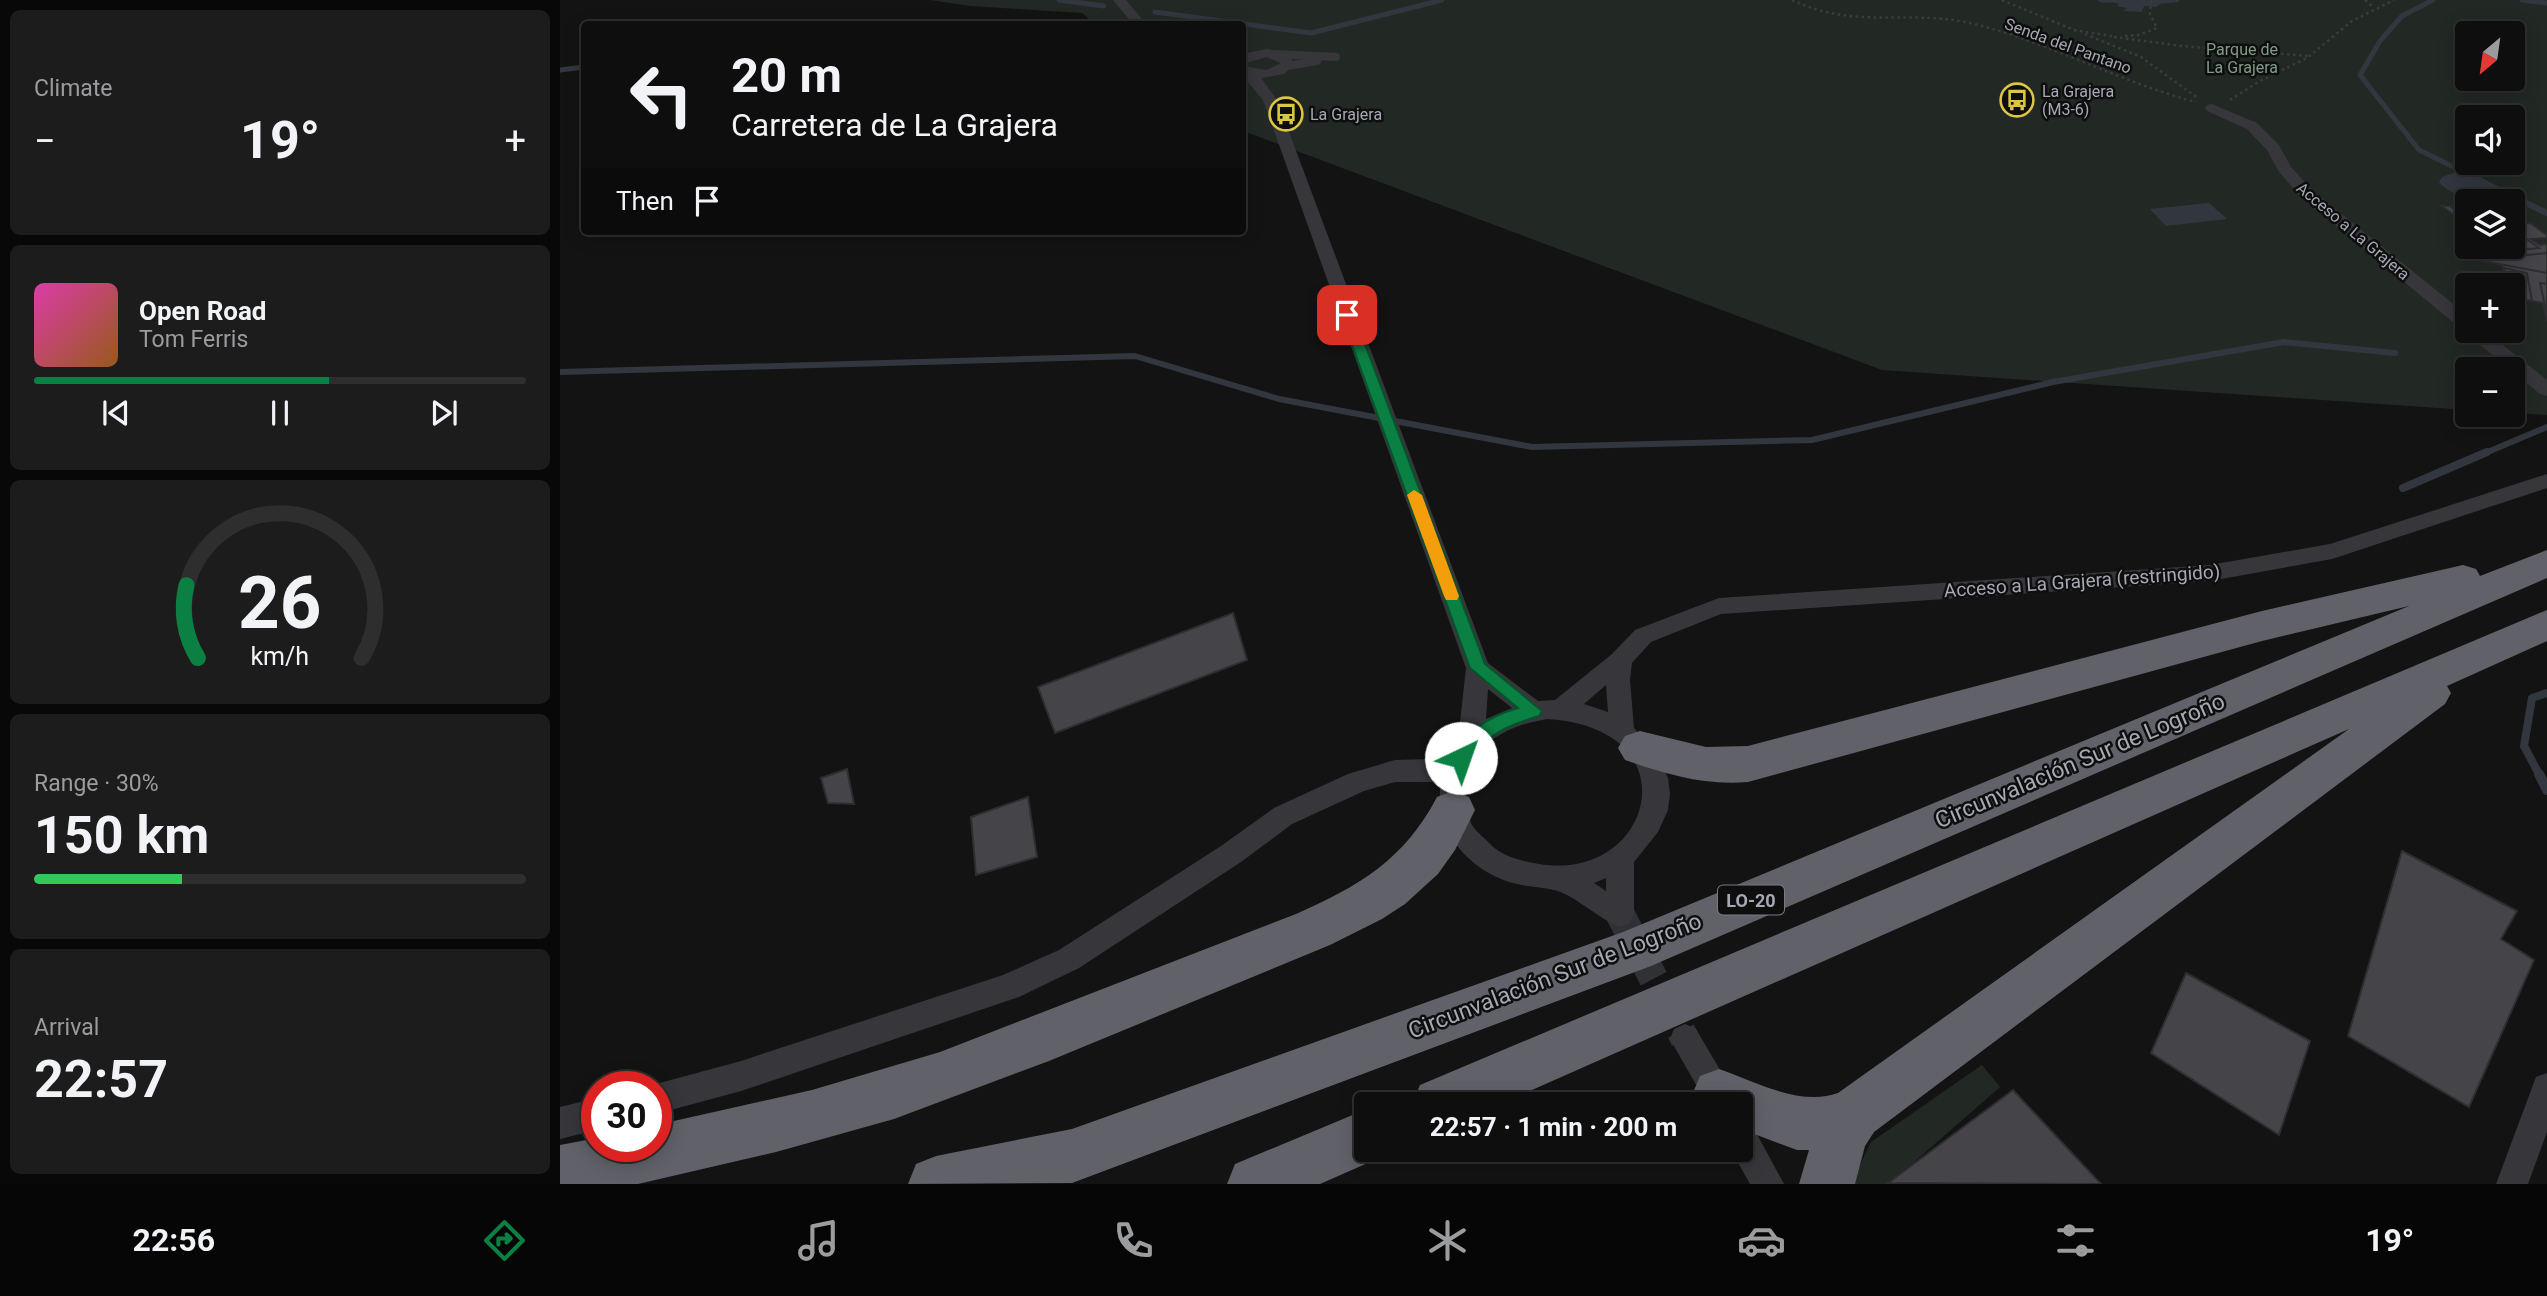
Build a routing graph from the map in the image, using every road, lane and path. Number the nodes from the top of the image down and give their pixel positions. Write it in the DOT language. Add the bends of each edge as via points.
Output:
graph roads {
  1 [pos="1119,0"];
  2 [pos="1792,0"];
  3 [pos="2001,0"];
  4 [pos="2151,0"];
  5 [pos="2365,0"];
  6 [pos="2394,0"];
  7 [pos="2374,8"];
  8 [pos="1137,21"];
  9 [pos="2074,30"];
  10 [pos="2114,37"];
  11 [pos="1275,54"];
  12 [pos="1247,56"];
  13 [pos="2309,56"];
  14 [pos="1284,68"];
  15 [pos="1247,72"];
  16 [pos="1270,100"];
  17 [pos="2208,106"];
  18 [pos="2455,315"];
  19 [pos="2489,343"];
  20 [pos="2547,390"];
  21 [pos="2547,481"];
  22 [pos="2547,561"];
  23 [pos="2547,625"];
  24 [pos="2547,635"];
  25 [pos="1620,660"];
  26 [pos="1478,668"];
  27 [pos="1561,709"];
  28 [pos="1533,711"];
  29 [pos="1631,739"];
  30 [pos="1471,743"];
  31 [pos="1454,792"];
  32 [pos="1620,859"];
  33 [pos="1562,879"];
  34 [pos="1685,1039"];
  35 [pos="2547,1090"];
  36 [pos="1467,1092"];
  37 [pos="1716,1092"];
  38 [pos="672,1094"];
  39 [pos="1855,1113"];
  40 [pos="1753,1116"];
  41 [pos="581,1118"];
  42 [pos="560,1123"];
  43 [pos="1354,1142"];
  44 [pos="1753,1157"];
  45 [pos="560,1173"];
  46 [pos="936,1184"];
  47 [pos="1255,1184"];
  48 [pos="1768,1184"];
  49 [pos="1827,1184"];
  50 [pos="2512,1184"];
  1 -- 8 [label="street"];
  2 -- 17 [label="path, Senda del Pantano" via="1843,17 1955,20"];
  3 -- 9 [label="path"];
  4 -- 10 [label="path" via="2149,8 2157,28"];
  5 -- 7 [label="path"];
  6 -- 7 [label="path"];
  7 -- 13 [label="path"];
  9 -- 10 [label="path"];
  9 -- 17 [label="path" via="2141,57"];
  10 -- 13 [label="path"];
  11 -- 12 [label="street"];
  11 -- 14 [label="street" via="1287,59"];
  11 -- 14 [label="lane" via="1336,57"];
  13 -- 17 [label="path"];
  14 -- 15 [label="street" via="1267,74"];
  14 -- 16 [label="street"];
  15 -- 16 [label="street"];
  16 -- 26 [label="street"];
  17 -- 18 [label="street, Acceso a La Grajera" via="2252,126 2306,193"];
  19 -- 20 [label="street"];
  21 -- 25 [label="street, Acceso a La Grajera (restringido)" via="2332,551 2210,573 1718,606 1643,636"];
  22 -- 29 [label="highway" via="2262,626 1748,764 1702,766"];
  22 -- 46 [label="highway, Circunvalación Sur de Logroño / LO-20" via="1633,950 1072,1156"];
  23 -- 36 [label="highway"];
  24 -- 39 [label="highway" via="2431,692"];
  25 -- 27 [label="street"];
  25 -- 29 [label="street" via="1618,680"];
  26 -- 28 [label="street"];
  26 -- 30 [label="street"];
  27 -- 28 [label="street"];
  27 -- 29 [label="street" via="1583,712"];
  28 -- 30 [label="street" via="1510,717"];
  29 -- 32 [label="street" via="1652,769 1657,793 1653,818 1640,840"];
  30 -- 31 [label="street"];
  31 -- 33 [label="street" via="1462,833 1487,858 1522,874"];
  31 -- 38 [label="street" via="1430,770 1395,771 1357,782 1283,816 1069,959 1009,987 741,1076"];
  31 -- 45 [label="highway" via="1428,854 1406,876 1375,898 1310,929 1010,1052 850,1106"];
  32 -- 33 [label="street" via="1593,873"];
  32 -- 33 [label="street" via="1620,914"];
  34 -- 37 [label="street"];
  35 -- 50 [label="street"];
  39 -- 40 [label="highway" via="1827,1124"];
  39 -- 49 [label="highway" via="1841,1135"];
  41 -- 42 [label="street"];
  43 -- 47 [label="highway"];
  44 -- 48 [label="street"];
}
